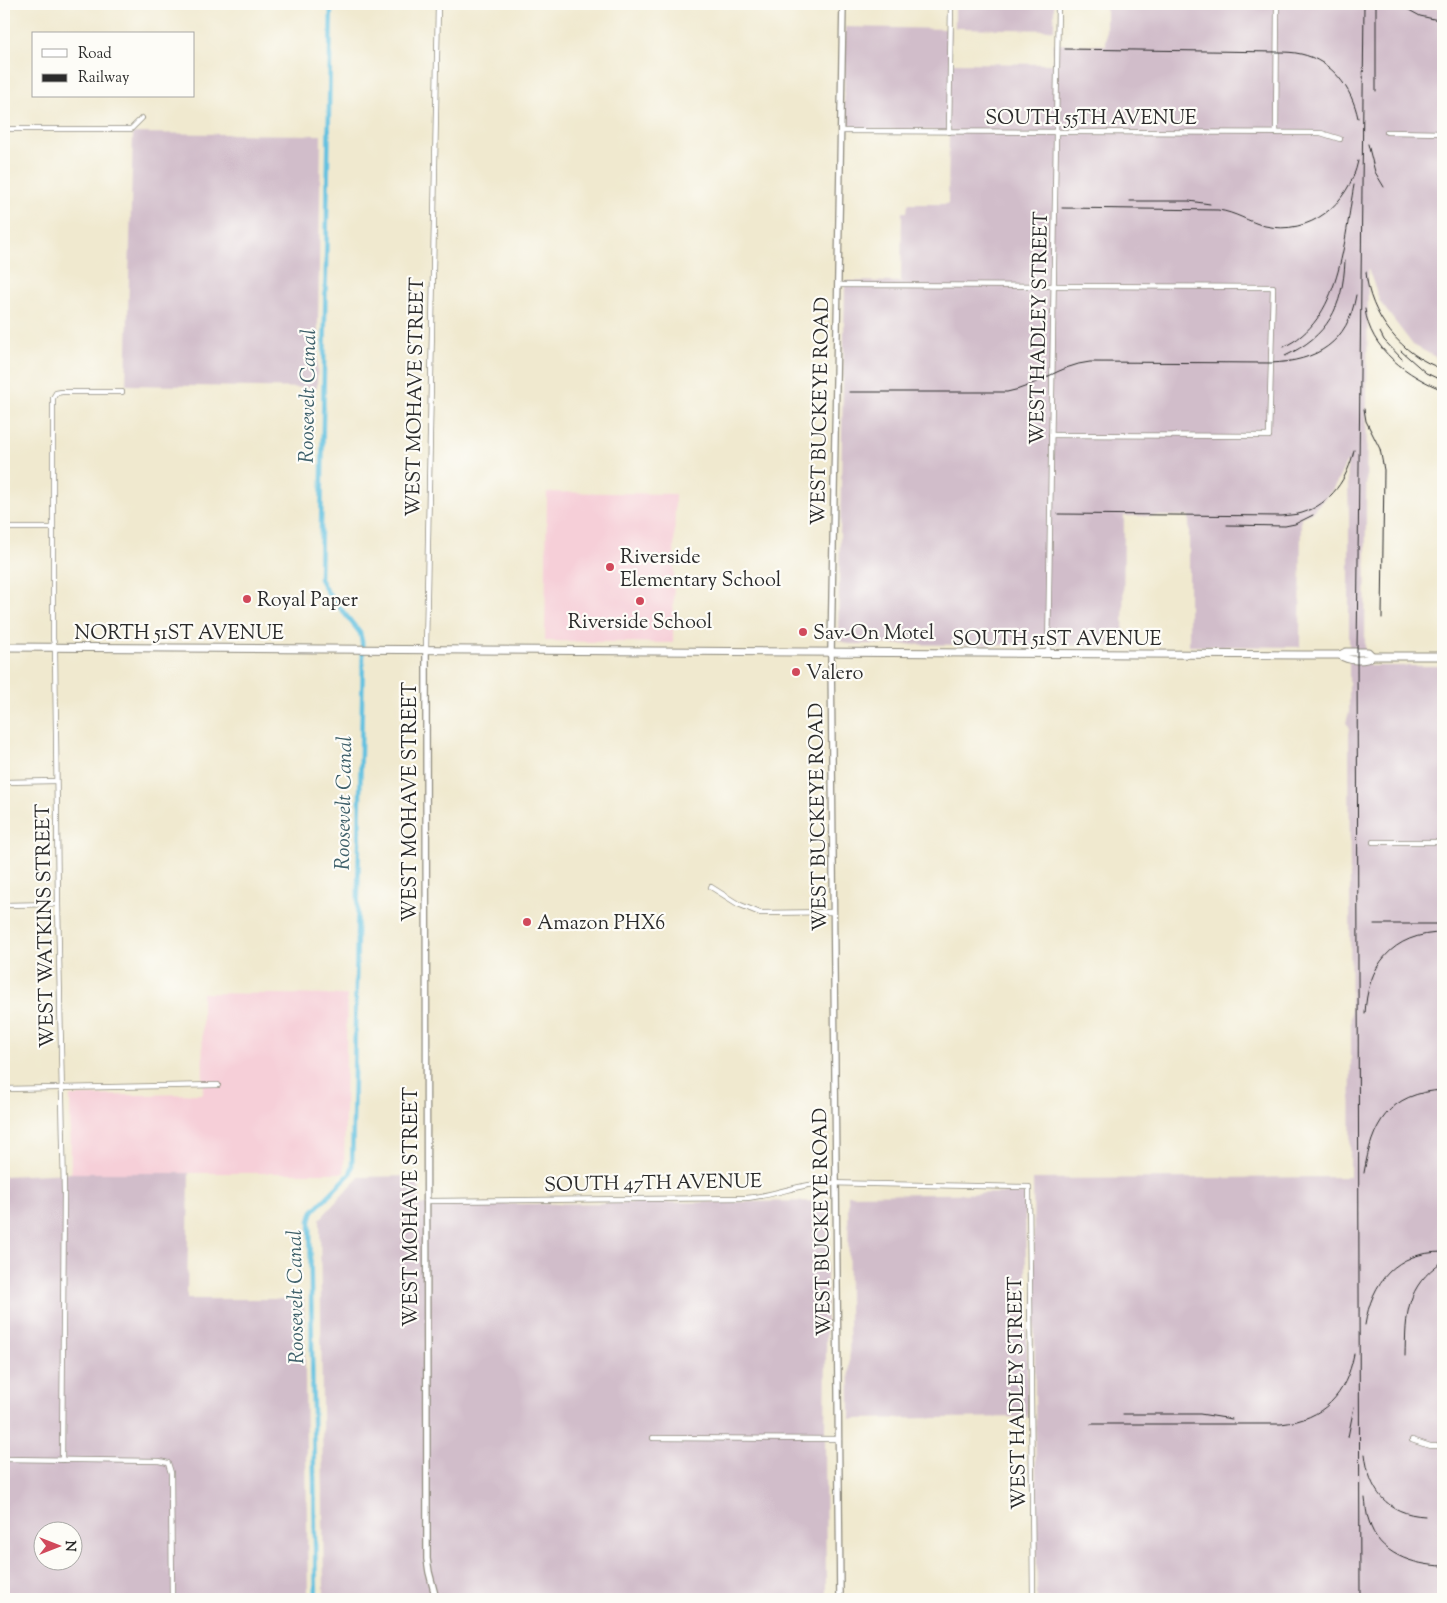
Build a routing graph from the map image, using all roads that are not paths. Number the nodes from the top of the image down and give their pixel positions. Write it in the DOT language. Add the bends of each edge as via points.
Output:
graph roads {
  1 [pos="438,4"];
  2 [pos="843,4"];
  3 [pos="951,4"];
  4 [pos="1058,4"];
  5 [pos="1277,4"];
  6 [pos="142,118"];
  7 [pos="4,129"];
  8 [pos="841,131"];
  9 [pos="949,132"];
  10 [pos="1056,132"];
  11 [pos="1388,132"];
  12 [pos="1276,133"];
  13 [pos="1443,133"];
  14 [pos="1340,139"];
  15 [pos="838,285"];
  16 [pos="1054,287"];
  17 [pos="122,392"];
  18 [pos="1051,435"];
  19 [pos="4,528"];
  20 [pos="53,528"];
  21 [pos="4,647"];
  22 [pos="55,648"];
  23 [pos="355,650"];
  24 [pos="426,650"];
  25 [pos="831,652"];
  26 [pos="1048,654"];
  27 [pos="1443,656"];
  28 [pos="56,781"];
  29 [pos="4,782"];
  30 [pos="1373,842"];
  31 [pos="1443,842"];
  32 [pos="711,887"];
  33 [pos="58,904"];
  34 [pos="4,905"];
  35 [pos="834,912"];
  36 [pos="218,1084"];
  37 [pos="61,1088"];
  38 [pos="4,1089"];
  39 [pos="837,1183"];
  40 [pos="1029,1187"];
  41 [pos="426,1200"];
  42 [pos="653,1438"];
  43 [pos="839,1438"];
  44 [pos="1412,1440"];
  45 [pos="1443,1446"];
  46 [pos="4,1460"];
  47 [pos="62,1460"];
  48 [pos="172,1599"];
  49 [pos="436,1599"];
  50 [pos="840,1599"];
  51 [pos="1033,1599"];
  1 -- 24 [label="street, WEST MOHAVE STREET"];
  2 -- 8 [label="main road, WEST BUCKEYE ROAD"];
  3 -- 9 [label="street"];
  4 -- 10 [label="street, WEST HADLEY STREET"];
  5 -- 12 [label="street"];
  6 -- 7 [label="street" via="131,129"];
  8 -- 9 [label="street, SOUTH 55TH AVENUE"];
  8 -- 15 [label="main road, WEST BUCKEYE ROAD"];
  9 -- 10 [label="street, SOUTH 55TH AVENUE"];
  10 -- 12 [label="street, SOUTH 55TH AVENUE"];
  10 -- 16 [label="street, WEST HADLEY STREET"];
  11 -- 13 [label="street"];
  12 -- 14 [label="street, SOUTH 55TH AVENUE" via="1321,134"];
  15 -- 16 [label="street"];
  15 -- 25 [label="main road, WEST BUCKEYE ROAD"];
  16 -- 18 [label="street, WEST HADLEY STREET"];
  16 -- 18 [label="street" via="1273,287 1269,436"];
  17 -- 20 [label="street, WEST WATKINS STREET" via="62,392 53,398"];
  18 -- 26 [label="street, WEST HADLEY STREET"];
  19 -- 20 [label="street"];
  20 -- 22 [label="street, WEST WATKINS STREET"];
  21 -- 22 [label="main road, NORTH 51ST AVENUE"];
  22 -- 23 [label="main road, NORTH 51ST AVENUE"];
  22 -- 28 [label="street, WEST WATKINS STREET"];
  23 -- 24 [label="main road, SOUTH 51ST AVENUE"];
  24 -- 25 [label="main road, SOUTH 51ST AVENUE"];
  24 -- 41 [label="main road, WEST MOHAVE STREET"];
  25 -- 26 [label="main road, SOUTH 51ST AVENUE"];
  25 -- 35 [label="main road, WEST BUCKEYE ROAD"];
  26 -- 27 [label="main road, SOUTH 51ST AVENUE" via="1340,655 1368,652 1372,656"];
  28 -- 29 [label="street"];
  28 -- 33 [label="street, WEST WATKINS STREET"];
  30 -- 31 [label="street"];
  32 -- 35 [label="street" via="760,913"];
  33 -- 34 [label="street"];
  33 -- 37 [label="street, WEST WATKINS STREET"];
  35 -- 39 [label="main road, WEST BUCKEYE ROAD"];
  36 -- 37 [label="street"];
  37 -- 38 [label="street"];
  37 -- 47 [label="street, WEST WATKINS STREET" via="64,1193"];
  39 -- 40 [label="street, SOUTH 47TH AVENUE"];
  39 -- 41 [label="street, SOUTH 47TH AVENUE" via="807,1184 766,1196 746,1198"];
  39 -- 43 [label="main road, WEST BUCKEYE ROAD"];
  40 -- 51 [label="street, WEST HADLEY STREET"];
  41 -- 49 [label="main road, WEST MOHAVE STREET" via="427,1559"];
  42 -- 43 [label="street"];
  43 -- 50 [label="main road, WEST BUCKEYE ROAD"];
  44 -- 45 [label="street"];
  46 -- 47 [label="street"];
  47 -- 48 [label="street" via="159,1460 168,1464 171,1473"];
}
